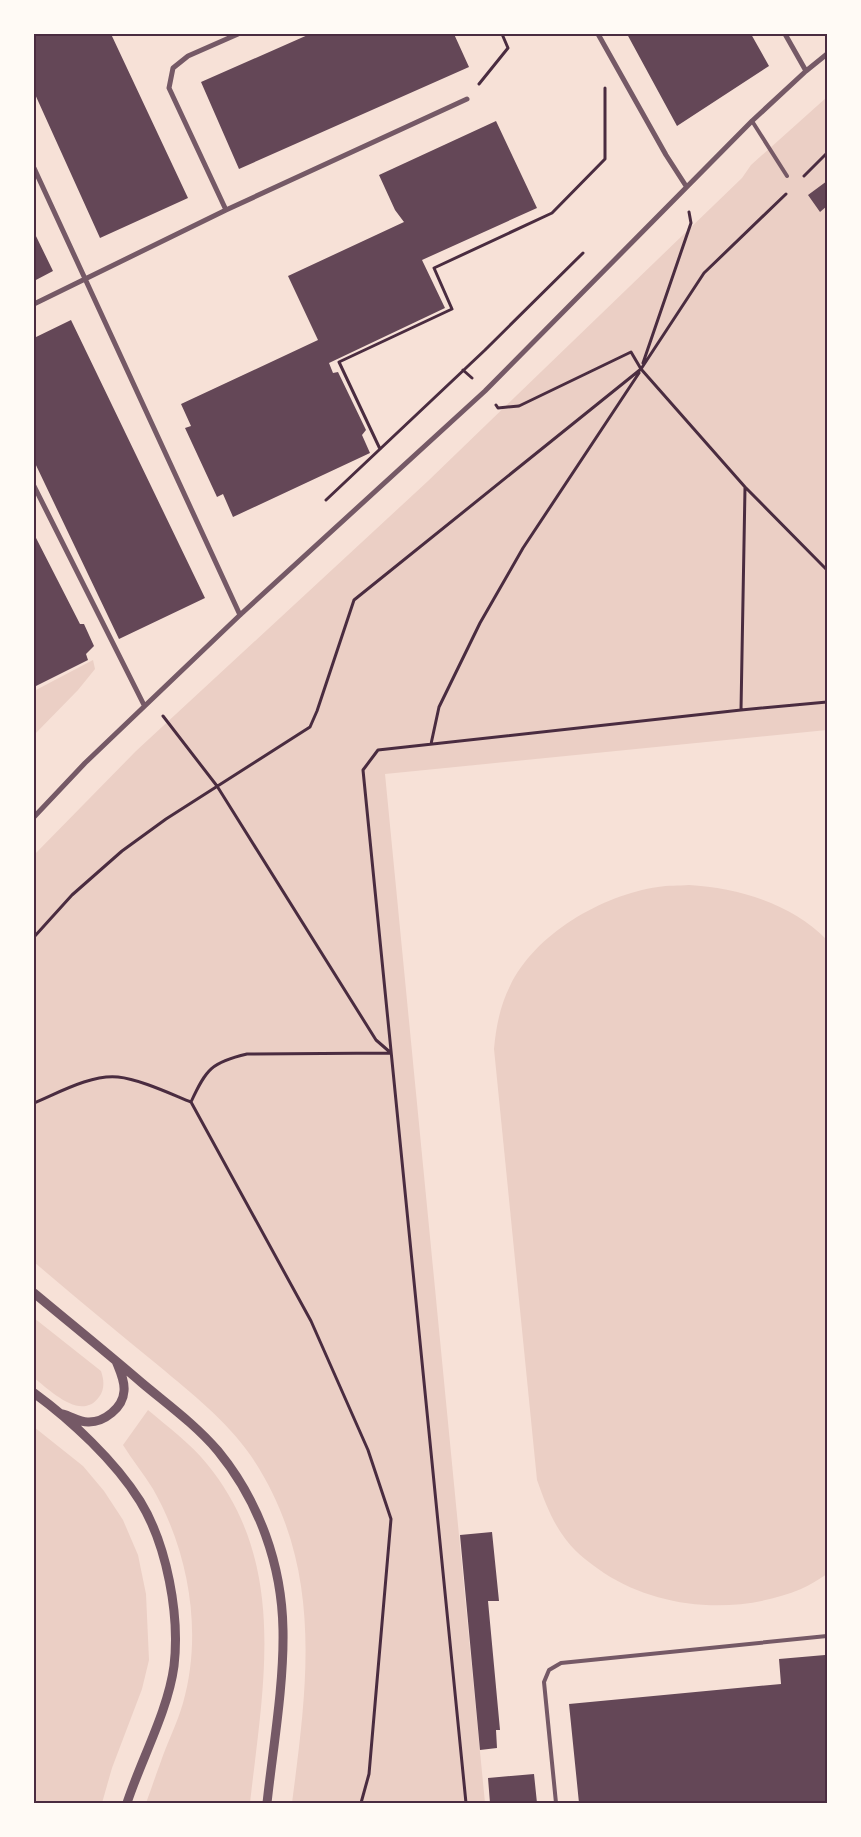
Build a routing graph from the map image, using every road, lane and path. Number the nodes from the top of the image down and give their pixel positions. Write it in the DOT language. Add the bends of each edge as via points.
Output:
graph roads {
  1 [pos="238,34"];
  2 [pos="502,34"];
  3 [pos="598,34"];
  4 [pos="785,34"];
  5 [pos="827,54"];
  6 [pos="806,71"];
  7 [pos="605,82"];
  8 [pos="467,99"];
  9 [pos="752,121"];
  10 [pos="827,153"];
  11 [pos="34,168"];
  12 [pos="787,176"];
  13 [pos="800,180"];
  14 [pos="686,186"];
  15 [pos="786,193"];
  16 [pos="226,210"];
  17 [pos="583,253"];
  18 [pos="86,278"];
  19 [pos="34,304"];
  20 [pos="641,369"];
  21 [pos="463,370"];
  22 [pos="485,391"];
  23 [pos="380,450"];
  24 [pos="34,486"];
  25 [pos="745,487"];
  26 [pos="326,500"];
  27 [pos="827,570"];
  28 [pos="240,614"];
  29 [pos="827,702"];
  30 [pos="144,705"];
  31 [pos="741,710"];
  32 [pos="163,716"];
  33 [pos="431,744"];
  34 [pos="217,786"];
  35 [pos="34,807"];
  36 [pos="36,814"];
  37 [pos="34,937"];
  38 [pos="391,1053"];
  39 [pos="192,1102"];
  40 [pos="34,1103"];
  41 [pos="34,1293"];
  42 [pos="115,1360"];
  43 [pos="34,1393"];
  44 [pos="61,1412"];
  45 [pos="827,1636"];
  46 [pos="127,1803"];
  47 [pos="267,1803"];
  48 [pos="361,1803"];
  49 [pos="466,1803"];
  50 [pos="556,1803"];
  1 -- 16 [label="street" via="188,56 172,68 169,88"];
  2 -- 8 [label="path" via="508,48"];
  3 -- 14 [label="street"];
  4 -- 6 [label="street"];
  5 -- 6 [label="street"];
  6 -- 9 [label="street"];
  7 -- 23 [label="path" via="605,159 552,213 434,268 452,309 339,362"];
  8 -- 16 [label="street"];
  9 -- 12 [label="lane"];
  9 -- 14 [label="street"];
  10 -- 13 [label="path"];
  11 -- 18 [label="street"];
  14 -- 20 [label="path" via="691,223"];
  14 -- 22 [label="street"];
  15 -- 20 [label="path" via="704,273"];
  16 -- 18 [label="street"];
  17 -- 21 [label="path"];
  18 -- 19 [label="street"];
  18 -- 28 [label="street"];
  20 -- 22 [label="path" via="631,352 519,406 498,408"];
  20 -- 25 [label="path"];
  20 -- 33 [label="path" via="523,548 480,622 439,707"];
  20 -- 34 [label="path" via="354,600 310,727"];
  21 -- 22 [label="path"];
  21 -- 23 [label="path"];
  22 -- 28 [label="street"];
  23 -- 26 [label="path"];
  24 -- 30 [label="street"];
  25 -- 27 [label="path"];
  25 -- 31 [label="path"];
  28 -- 30 [label="street"];
  29 -- 31 [label="path"];
  30 -- 36 [label="street"];
  31 -- 33 [label="path"];
  32 -- 34 [label="path"];
  33 -- 38 [label="path" via="378,750 363,770"];
  34 -- 37 [label="path" via="122,851 72,896"];
  34 -- 38 [label="path" via="376,1040"];
  35 -- 36 [label="street"];
  38 -- 39 [label="path" via="247,1054 226,1058 209,1068"];
  38 -- 49 [label="path"];
  39 -- 40 [label="path" via="118,1077 95,1080"];
  39 -- 48 [label="path" via="311,1321 368,1450 392,1519 369,1774"];
  41 -- 42 [label="street"];
  42 -- 44 [label="street" via="124,1392 112,1413 100,1421 87,1423"];
  42 -- 47 [label="street" via="217,1450 238,1480 265,1533 276,1569 283,1630"];
  43 -- 44 [label="street"];
  44 -- 46 [label="street" via="119,1472 140,1502 154,1530 172,1595 174,1667 165,1701"];
  45 -- 50 [label="lane" via="561,1663 549,1670 544,1682"];
}
